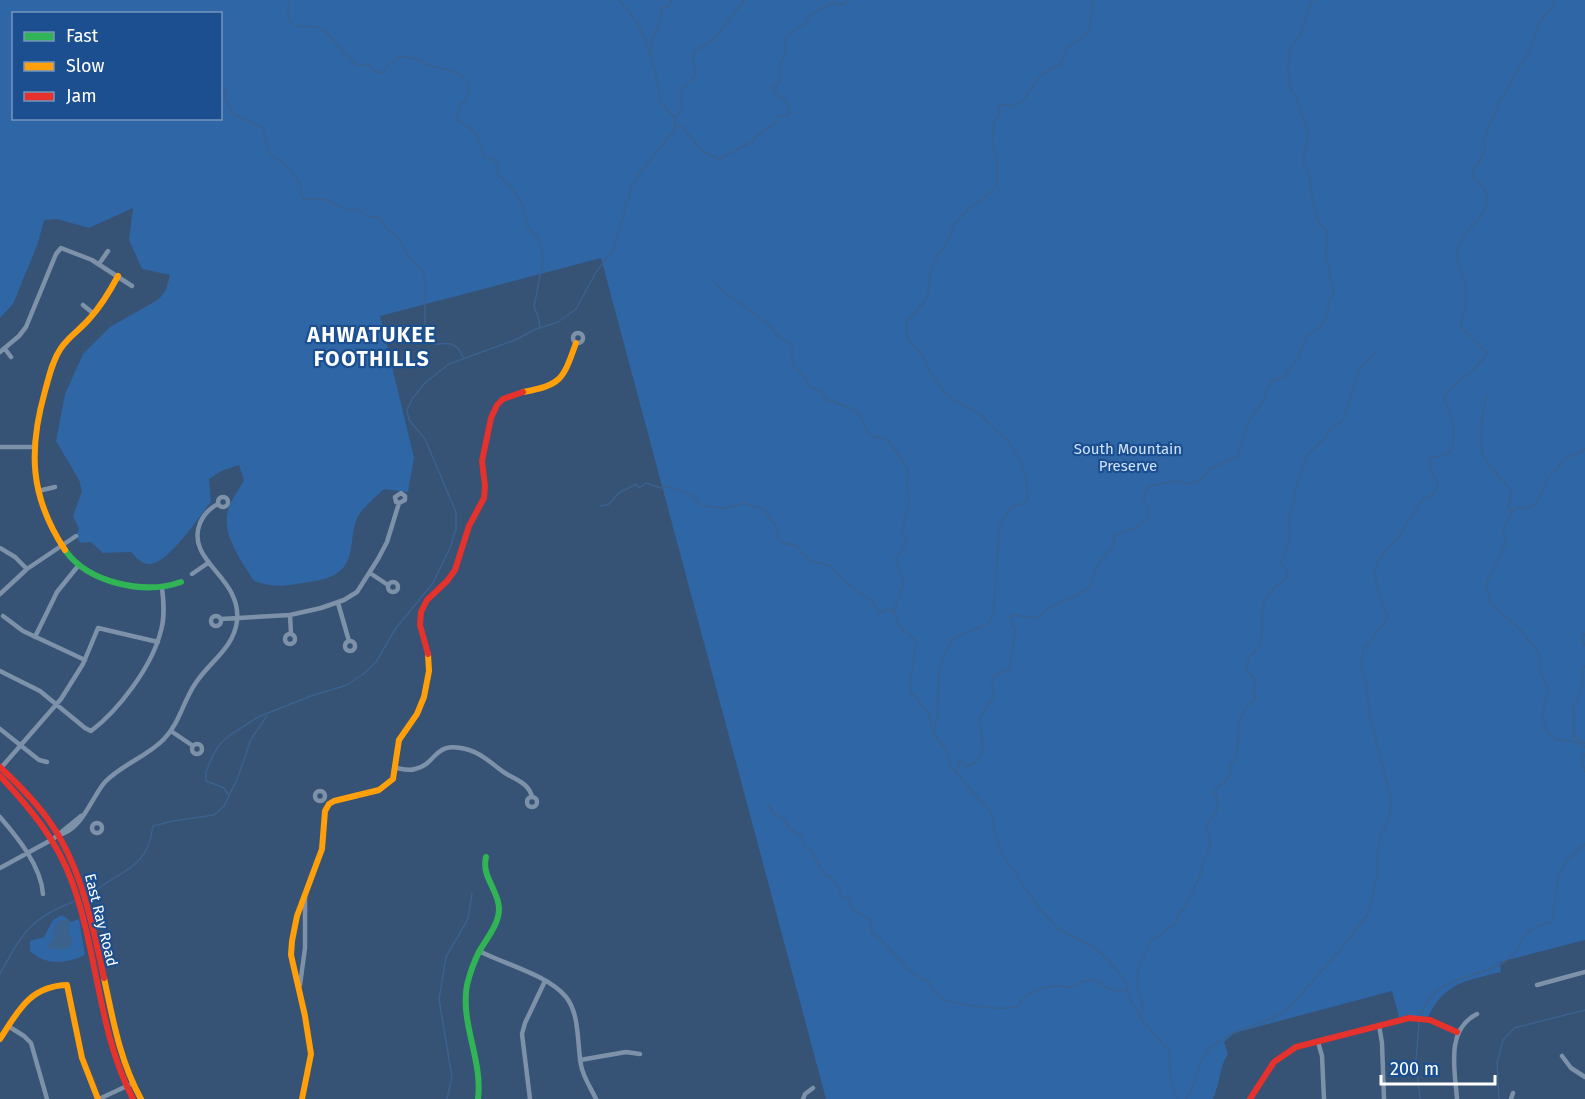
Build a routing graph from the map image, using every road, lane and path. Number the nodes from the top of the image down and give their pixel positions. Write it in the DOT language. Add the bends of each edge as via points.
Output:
graph roads {
  1 [pos="108,251"];
  2 [pos="99,264"];
  3 [pos="118,276"];
  4 [pos="132,286"];
  5 [pos="83,305"];
  6 [pos="93,314"];
  7 [pos="576,343"];
  8 [pos="2,350"];
  9 [pos="10,357"];
  10 [pos="0,447"];
  11 [pos="32,447"];
  12 [pos="55,487"];
  13 [pos="38,491"];
  14 [pos="399,503"];
  15 [pos="218,504"];
  16 [pos="76,536"];
  17 [pos="6,543"];
  18 [pos="61,544"];
  19 [pos="1,549"];
  20 [pos="208,563"];
  21 [pos="78,566"];
  22 [pos="27,569"];
  23 [pos="370,573"];
  24 [pos="192,574"];
  25 [pos="181,582"];
  26 [pos="388,585"];
  27 [pos="162,588"];
  28 [pos="0,594"];
  29 [pos="338,603"];
  30 [pos="290,615"];
  31 [pos="3,616"];
  32 [pos="237,618"];
  33 [pos="221,619"];
  34 [pos="291,634"];
  35 [pos="35,637"];
  36 [pos="349,641"];
  37 [pos="158,642"];
  38 [pos="85,660"];
  39 [pos="0,671"];
  40 [pos="56,704"];
  41 [pos="0,729"];
  42 [pos="171,731"];
  43 [pos="21,745"];
  44 [pos="193,746"];
  45 [pos="47,762"];
  46 [pos="1,768"];
  47 [pos="396,768"];
  48 [pos="0,776"];
  49 [pos="532,796"];
  50 [pos="81,816"];
  51 [pos="0,817"];
  52 [pos="93,825"];
  53 [pos="56,837"];
  54 [pos="27,853"];
  55 [pos="486,856"];
  56 [pos="0,868"];
  57 [pos="305,892"];
  58 [pos="43,894"];
  59 [pos="305,948"];
  60 [pos="291,949"];
  61 [pos="479,951"];
  62 [pos="1585,972"];
  63 [pos="545,981"];
  64 [pos="1537,986"];
  65 [pos="300,990"];
  66 [pos="1476,1014"];
  67 [pos="1379,1025"];
  68 [pos="8,1026"];
  69 [pos="1457,1032"];
  70 [pos="0,1039"];
  71 [pos="1318,1042"];
  72 [pos="640,1054"];
  73 [pos="1562,1056"];
  74 [pos="580,1060"];
  75 [pos="1585,1077"];
  76 [pos="129,1085"];
  77 [pos="813,1088"];
  78 [pos="1513,1093"];
  79 [pos="46,1099"];
  80 [pos="98,1099"];
  81 [pos="133,1099"];
  82 [pos="141,1099"];
  83 [pos="302,1099"];
  84 [pos="478,1099"];
  85 [pos="530,1099"];
  86 [pos="596,1099"];
  87 [pos="803,1099"];
  88 [pos="1250,1099"];
  89 [pos="1324,1099"];
  90 [pos="1384,1099"];
  91 [pos="1457,1099"];
  92 [pos="1511,1099"];
  1 -- 2 [label="street"];
  2 -- 3 [label="street"];
  2 -- 8 [label="street" via="61,248 26,327"];
  3 -- 4 [label="street"];
  3 -- 6 [label="street"];
  5 -- 6 [label="street"];
  6 -- 11 [label="street" via="60,348 35,424"];
  7 -- 47 [label="street" via="559,379 547,387 507,397 496,406 483,450 484,498 468,529 455,570 421,613 429,670 417,715 397,744"];
  8 -- 9 [label="street"];
  10 -- 11 [label="street"];
  11 -- 13 [label="street"];
  12 -- 13 [label="street"];
  13 -- 18 [label="street"];
  14 -- 23 [label="street" via="387,542"];
  15 -- 20 [label="street" via="209,510 198,528 199,546"];
  16 -- 18 [label="street"];
  17 -- 19 [label="street"];
  18 -- 21 [label="street"];
  18 -- 22 [label="street"];
  19 -- 22 [label="street"];
  20 -- 24 [label="street"];
  20 -- 32 [label="street" via="232,594"];
  21 -- 27 [label="street" via="97,576"];
  21 -- 35 [label="street" via="57,592"];
  22 -- 28 [label="street"];
  23 -- 26 [label="street"];
  23 -- 29 [label="street" via="357,592"];
  25 -- 27 [label="street"];
  27 -- 37 [label="street" via="164,613"];
  29 -- 30 [label="street"];
  29 -- 36 [label="street"];
  30 -- 32 [label="street"];
  30 -- 34 [label="street"];
  31 -- 35 [label="street"];
  32 -- 33 [label="street"];
  32 -- 42 [label="street" via="229,644 196,682"];
  35 -- 38 [label="street"];
  37 -- 38 [label="street" via="98,628"];
  37 -- 40 [label="street" via="126,695 91,731"];
  38 -- 40 [label="street"];
  39 -- 40 [label="street" via="40,691"];
  40 -- 43 [label="street"];
  41 -- 43 [label="street"];
  42 -- 44 [label="street"];
  42 -- 50 [label="street" via="154,748 106,781"];
  43 -- 45 [label="street"];
  43 -- 46 [label="street"];
  46 -- 53 [label="street, East Ray Road" via="42,812"];
  47 -- 49 [label="street" via="415,769 447,748 471,750 522,782"];
  47 -- 57 [label="street" via="387,786 327,802 322,849"];
  48 -- 53 [label="street, East Ray Road"];
  50 -- 52 [label="street"];
  50 -- 53 [label="street"];
  51 -- 54 [label="street"];
  53 -- 54 [label="street"];
  53 -- 76 [label="street, East Ray Road" via="82,898 116,1060"];
  54 -- 56 [label="street"];
  54 -- 58 [label="street" via="41,880"];
  55 -- 61 [label="street" via="484,872 500,910"];
  57 -- 59 [label="street"];
  57 -- 60 [label="street"];
  59 -- 60 [label="street"];
  59 -- 65 [label="street"];
  60 -- 65 [label="street"];
  61 -- 63 [label="street"];
  61 -- 84 [label="street" via="466,996"];
  62 -- 64 [label="street"];
  63 -- 74 [label="street" via="566,996 573,1009"];
  63 -- 85 [label="street" via="522,1034"];
  65 -- 83 [label="street" via="310,1053"];
  66 -- 69 [label="street"];
  67 -- 69 [label="street" via="1420,1018"];
  67 -- 71 [label="street"];
  67 -- 90 [label="street"];
  68 -- 70 [label="street"];
  68 -- 79 [label="street" via="31,1042"];
  68 -- 80 [label="street" via="35,993 67,985 82,1058"];
  69 -- 91 [label="street"];
  71 -- 88 [label="street" via="1289,1049 1275,1058"];
  71 -- 89 [label="street"];
  72 -- 74 [label="street" via="626,1052"];
  73 -- 75 [label="street"];
  74 -- 86 [label="street"];
  76 -- 80 [label="street"];
  76 -- 81 [label="street, East Ray Road"];
  76 -- 82 [label="street, East Ray Road"];
  77 -- 87 [label="street"];
  78 -- 92 [label="street"];
}
